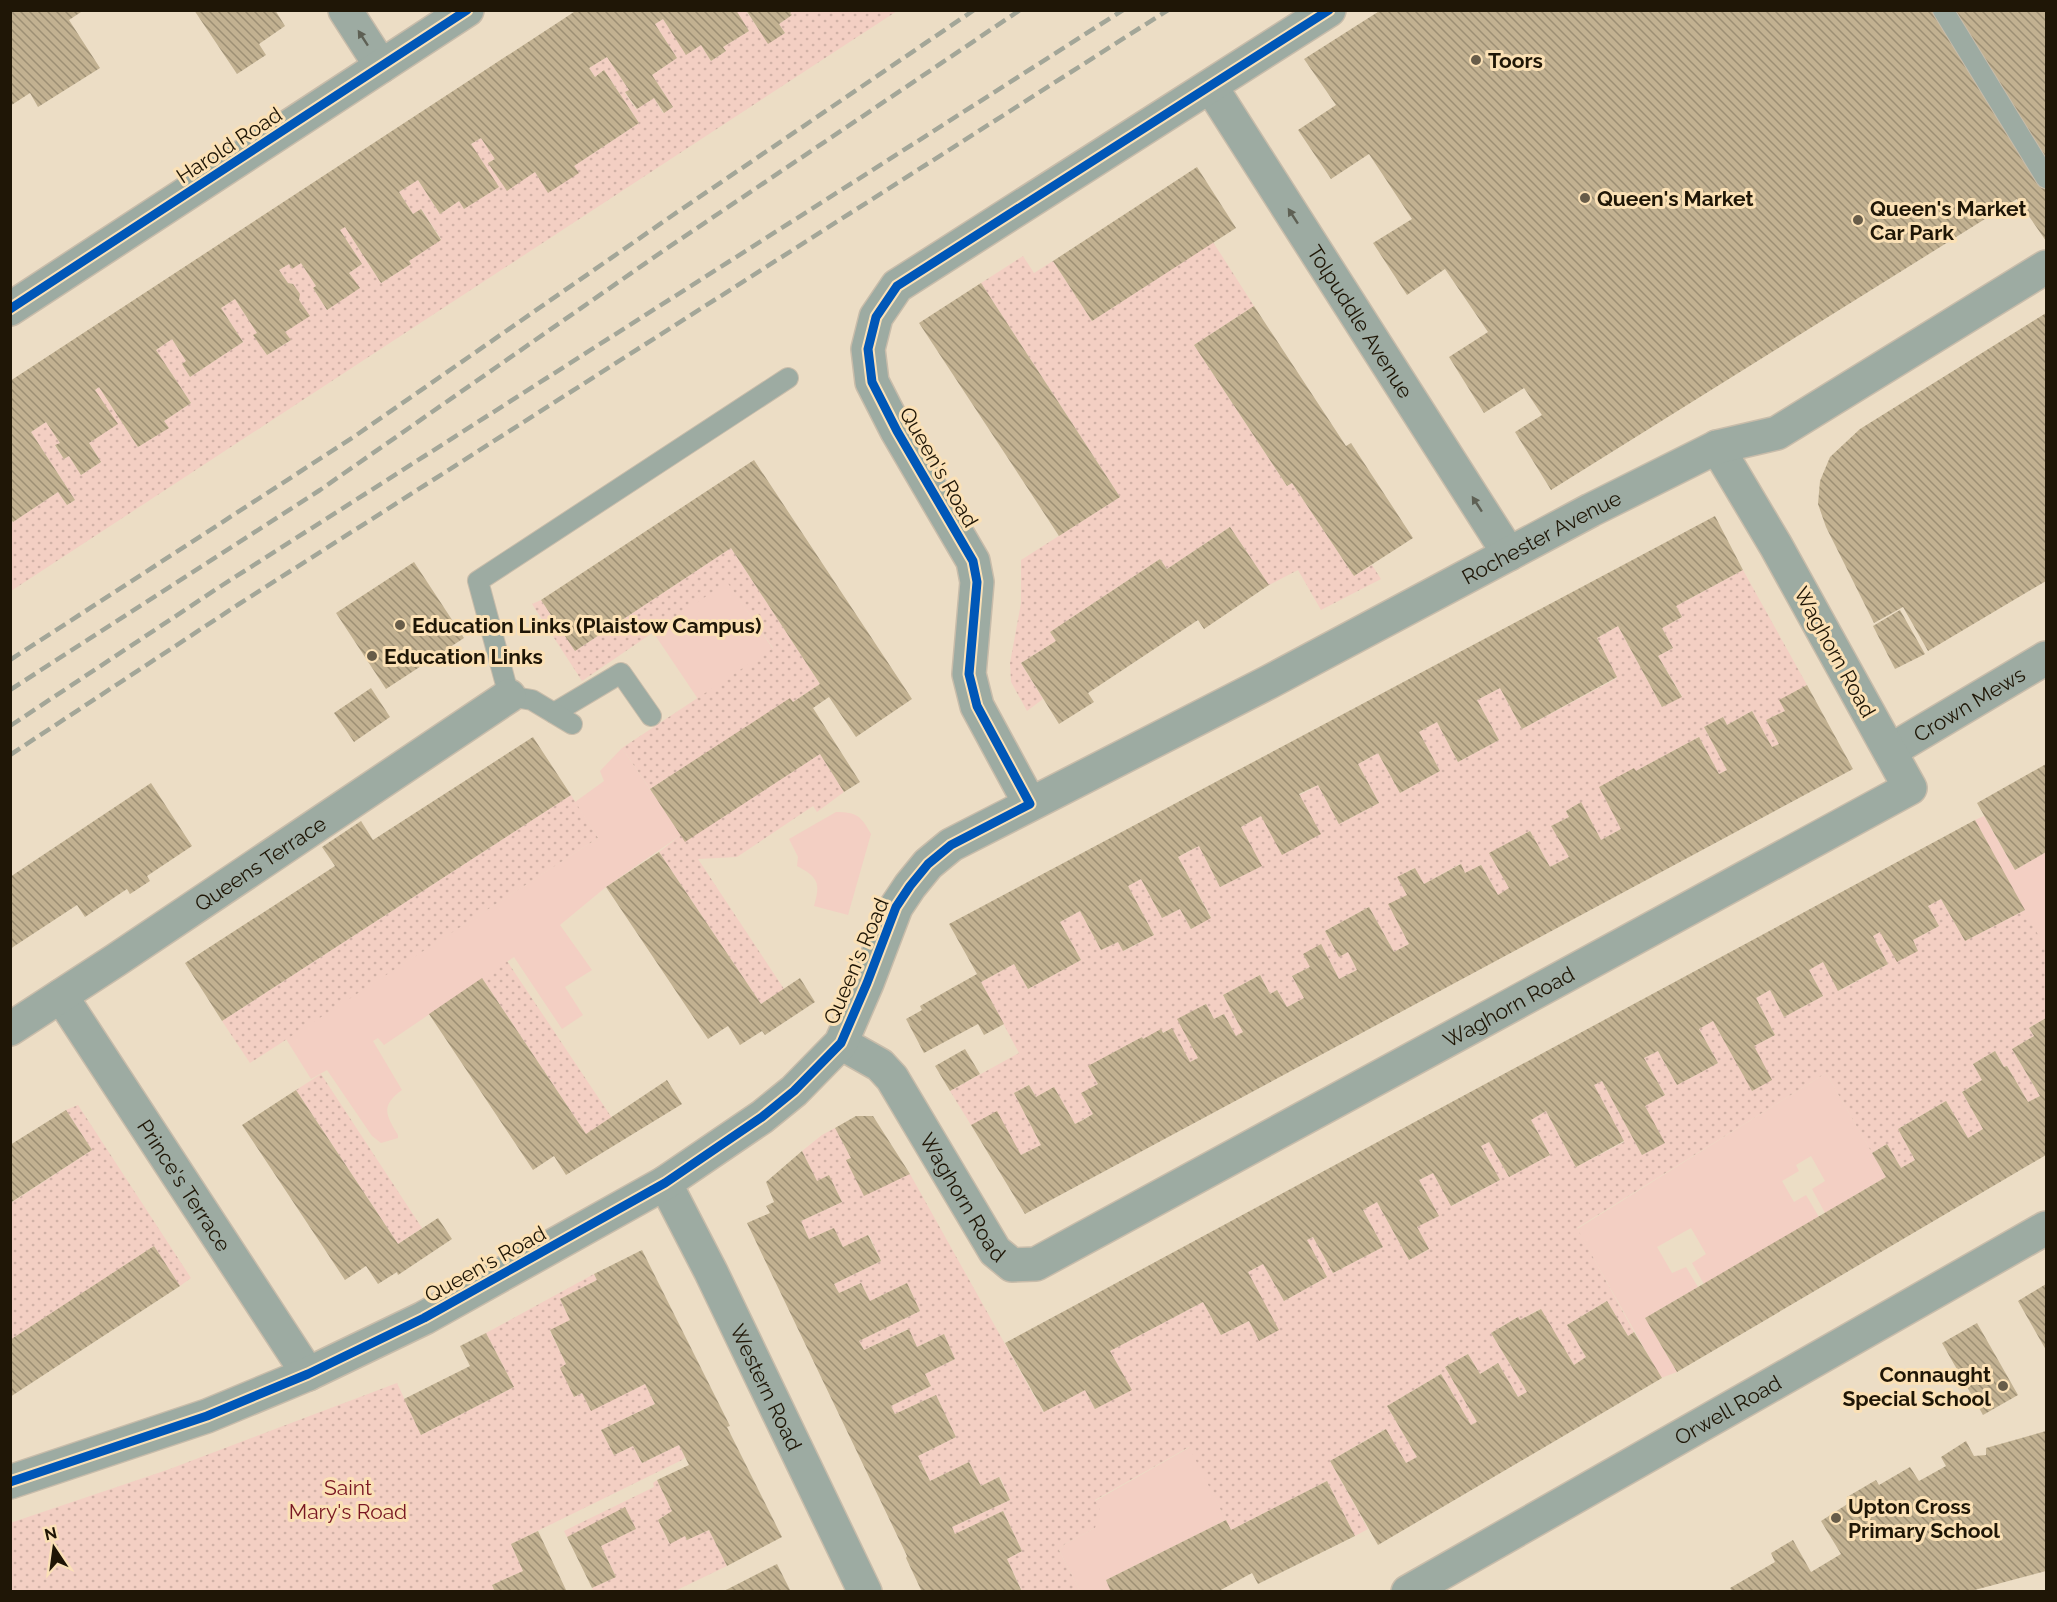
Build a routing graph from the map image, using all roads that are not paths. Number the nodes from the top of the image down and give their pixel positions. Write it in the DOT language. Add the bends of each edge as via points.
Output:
graph roads {
  1 [pos="345,10"];
  2 [pos="467,10"];
  3 [pos="1329,10"];
  4 [pos="1943,10"];
  5 [pos="381,66"];
  6 [pos="1211,87"];
  7 [pos="2046,178"];
  8 [pos="2046,267"];
  9 [pos="10,309"];
  10 [pos="788,378"];
  11 [pos="1717,447"];
  12 [pos="1509,554"];
  13 [pos="2046,658"];
  14 [pos="509,696"];
  15 [pos="554,713"];
  16 [pos="651,716"];
  17 [pos="572,724"];
  18 [pos="1890,751"];
  19 [pos="1030,804"];
  20 [pos="61,996"];
  21 [pos="10,1029"];
  22 [pos="841,1042"];
  23 [pos="665,1183"];
  24 [pos="2046,1228"];
  25 [pos="308,1374"];
  26 [pos="10,1482"];
  27 [pos="865,1592"];
  28 [pos="1408,1592"];
  5 -- 1 [label="street, one-way"];
  2 -- 5 [label="street, Harold Road"];
  3 -- 6 [label="street, Queen's Road"];
  4 -- 7 [label="lane"];
  5 -- 9 [label="street, Harold Road"];
  12 -- 6 [label="street, Tolpuddle Avenue, one-way"];
  6 -- 19 [label="street, Queen's Road" via="897,286 876,317 868,349 872,382 973,561 977,582 969,674 977,706"];
  8 -- 11 [label="street, Rochester Avenue" via="1777,433"];
  10 -- 14 [label="lane" via="478,581"];
  11 -- 12 [label="street, Rochester Avenue"];
  11 -- 18 [label="street, Waghorn Road"];
  12 -- 19 [label="street, Rochester Avenue"];
  13 -- 18 [label="street, Crown Mews"];
  14 -- 15 [label="lane" via="532,700"];
  14 -- 20 [label="street, Queens Terrace"];
  15 -- 16 [label="lane" via="621,673"];
  15 -- 17 [label="lane"];
  18 -- 22 [label="street, Waghorn Road" via="1910,788 1036,1264 1012,1265 994,1251 892,1078 880,1065"];
  19 -- 22 [label="street, Queen's Road" via="951,845 910,886 896,907"];
  20 -- 21 [label="street, Queens Terrace"];
  20 -- 25 [label="street, Prince's Terrace"];
  22 -- 23 [label="street, Queen's Road" via="795,1091"];
  23 -- 25 [label="street, Queen's Road" via="424,1318"];
  23 -- 27 [label="street, Western Road"];
  24 -- 28 [label="street, Orwell Road"];
  25 -- 26 [label="street, Queen's Road" via="207,1416"];
}
